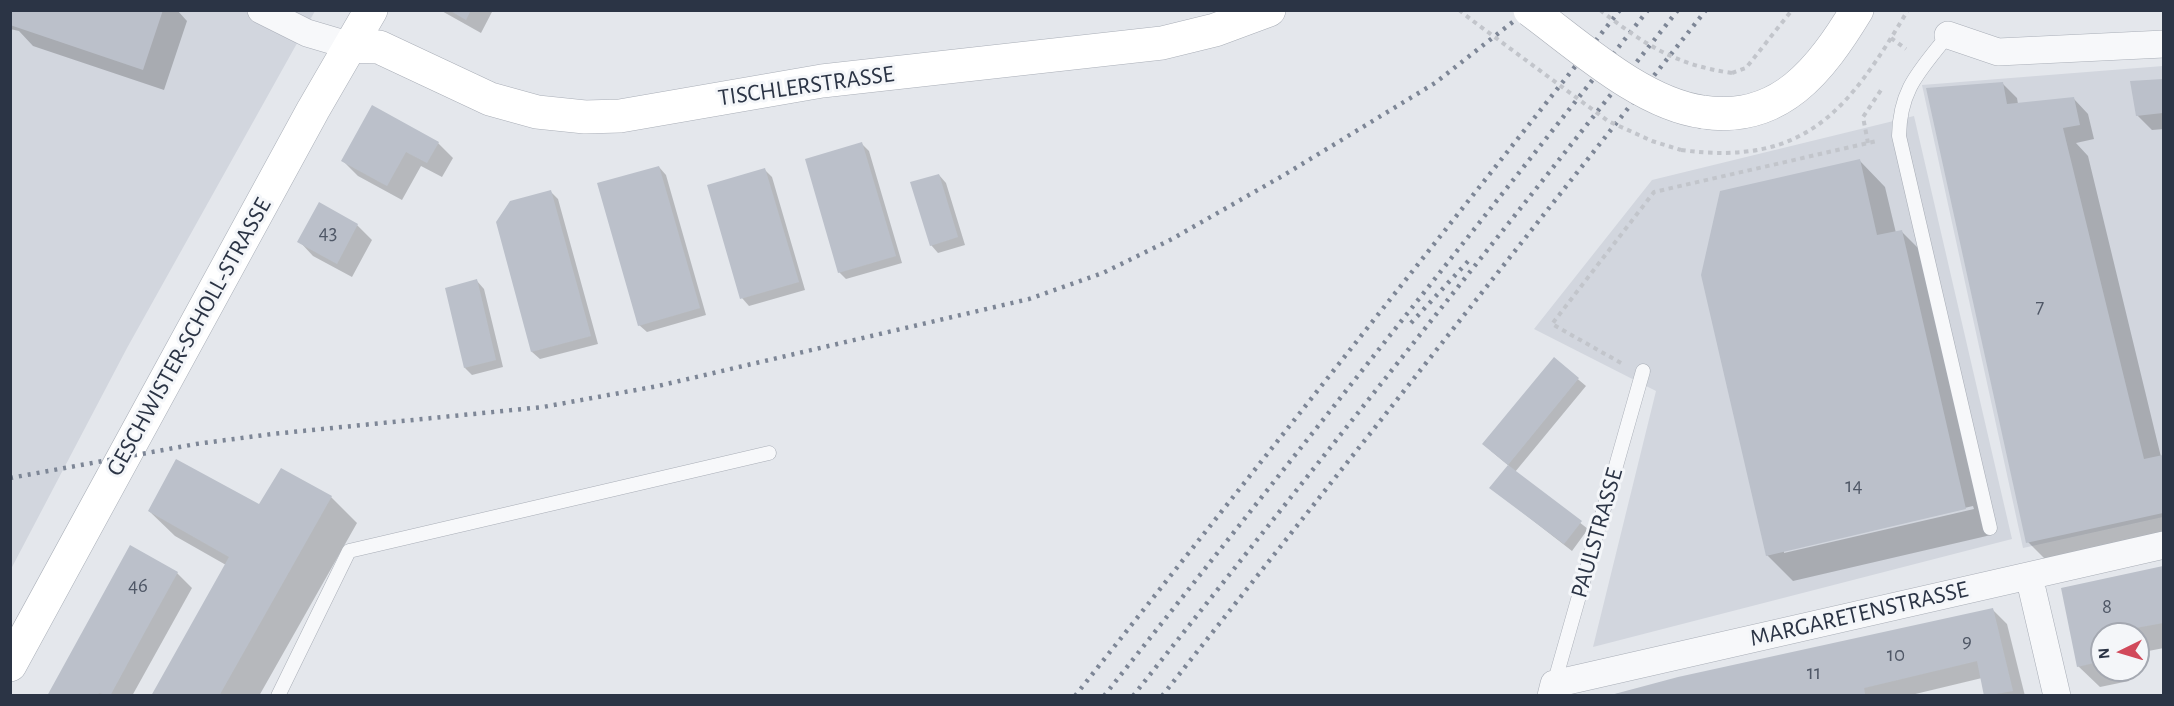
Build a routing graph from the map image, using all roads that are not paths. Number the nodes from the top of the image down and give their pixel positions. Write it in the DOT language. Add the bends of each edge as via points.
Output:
graph roads {
  1 [pos="261,10"];
  2 [pos="371,10"];
  3 [pos="1269,10"];
  4 [pos="1530,10"];
  5 [pos="1857,10"];
  6 [pos="1948,35"];
  7 [pos="2163,44"];
  8 [pos="351,46"];
  9 [pos="1643,371"];
  10 [pos="769,453"];
  11 [pos="1990,528"];
  12 [pos="2163,545"];
  13 [pos="2029,576"];
  14 [pos="10,665"];
  15 [pos="1552,690"];
  16 [pos="278,696"];
  17 [pos="2057,696"];
  1 -- 8 [label="street" via="307,33"];
  2 -- 8 [label="street, GESCHWISTER-SCHOLL-STRASSE"];
  3 -- 8 [label="street, TISCHLERSTRASSE" via="1215,30 1162,43 822,81 620,116 537,112 490,99 379,47"];
  4 -- 5 [label="street, bridge" via="1662,101 1683,110 1721,115 1762,108 1787,94 1818,69"];
  6 -- 7 [label="street" via="1998,52"];
  6 -- 11 [label="lane" via="1911,82 1899,110 1899,136"];
  8 -- 14 [label="street, GESCHWISTER-SCHOLL-STRASSE"];
  9 -- 15 [label="lane, PAULSTRASSE"];
  10 -- 16 [label="lane" via="349,551"];
  12 -- 13 [label="street, MARGARETENSTRASSE"];
  13 -- 15 [label="street, MARGARETENSTRASSE"];
  13 -- 17 [label="street"];
}
